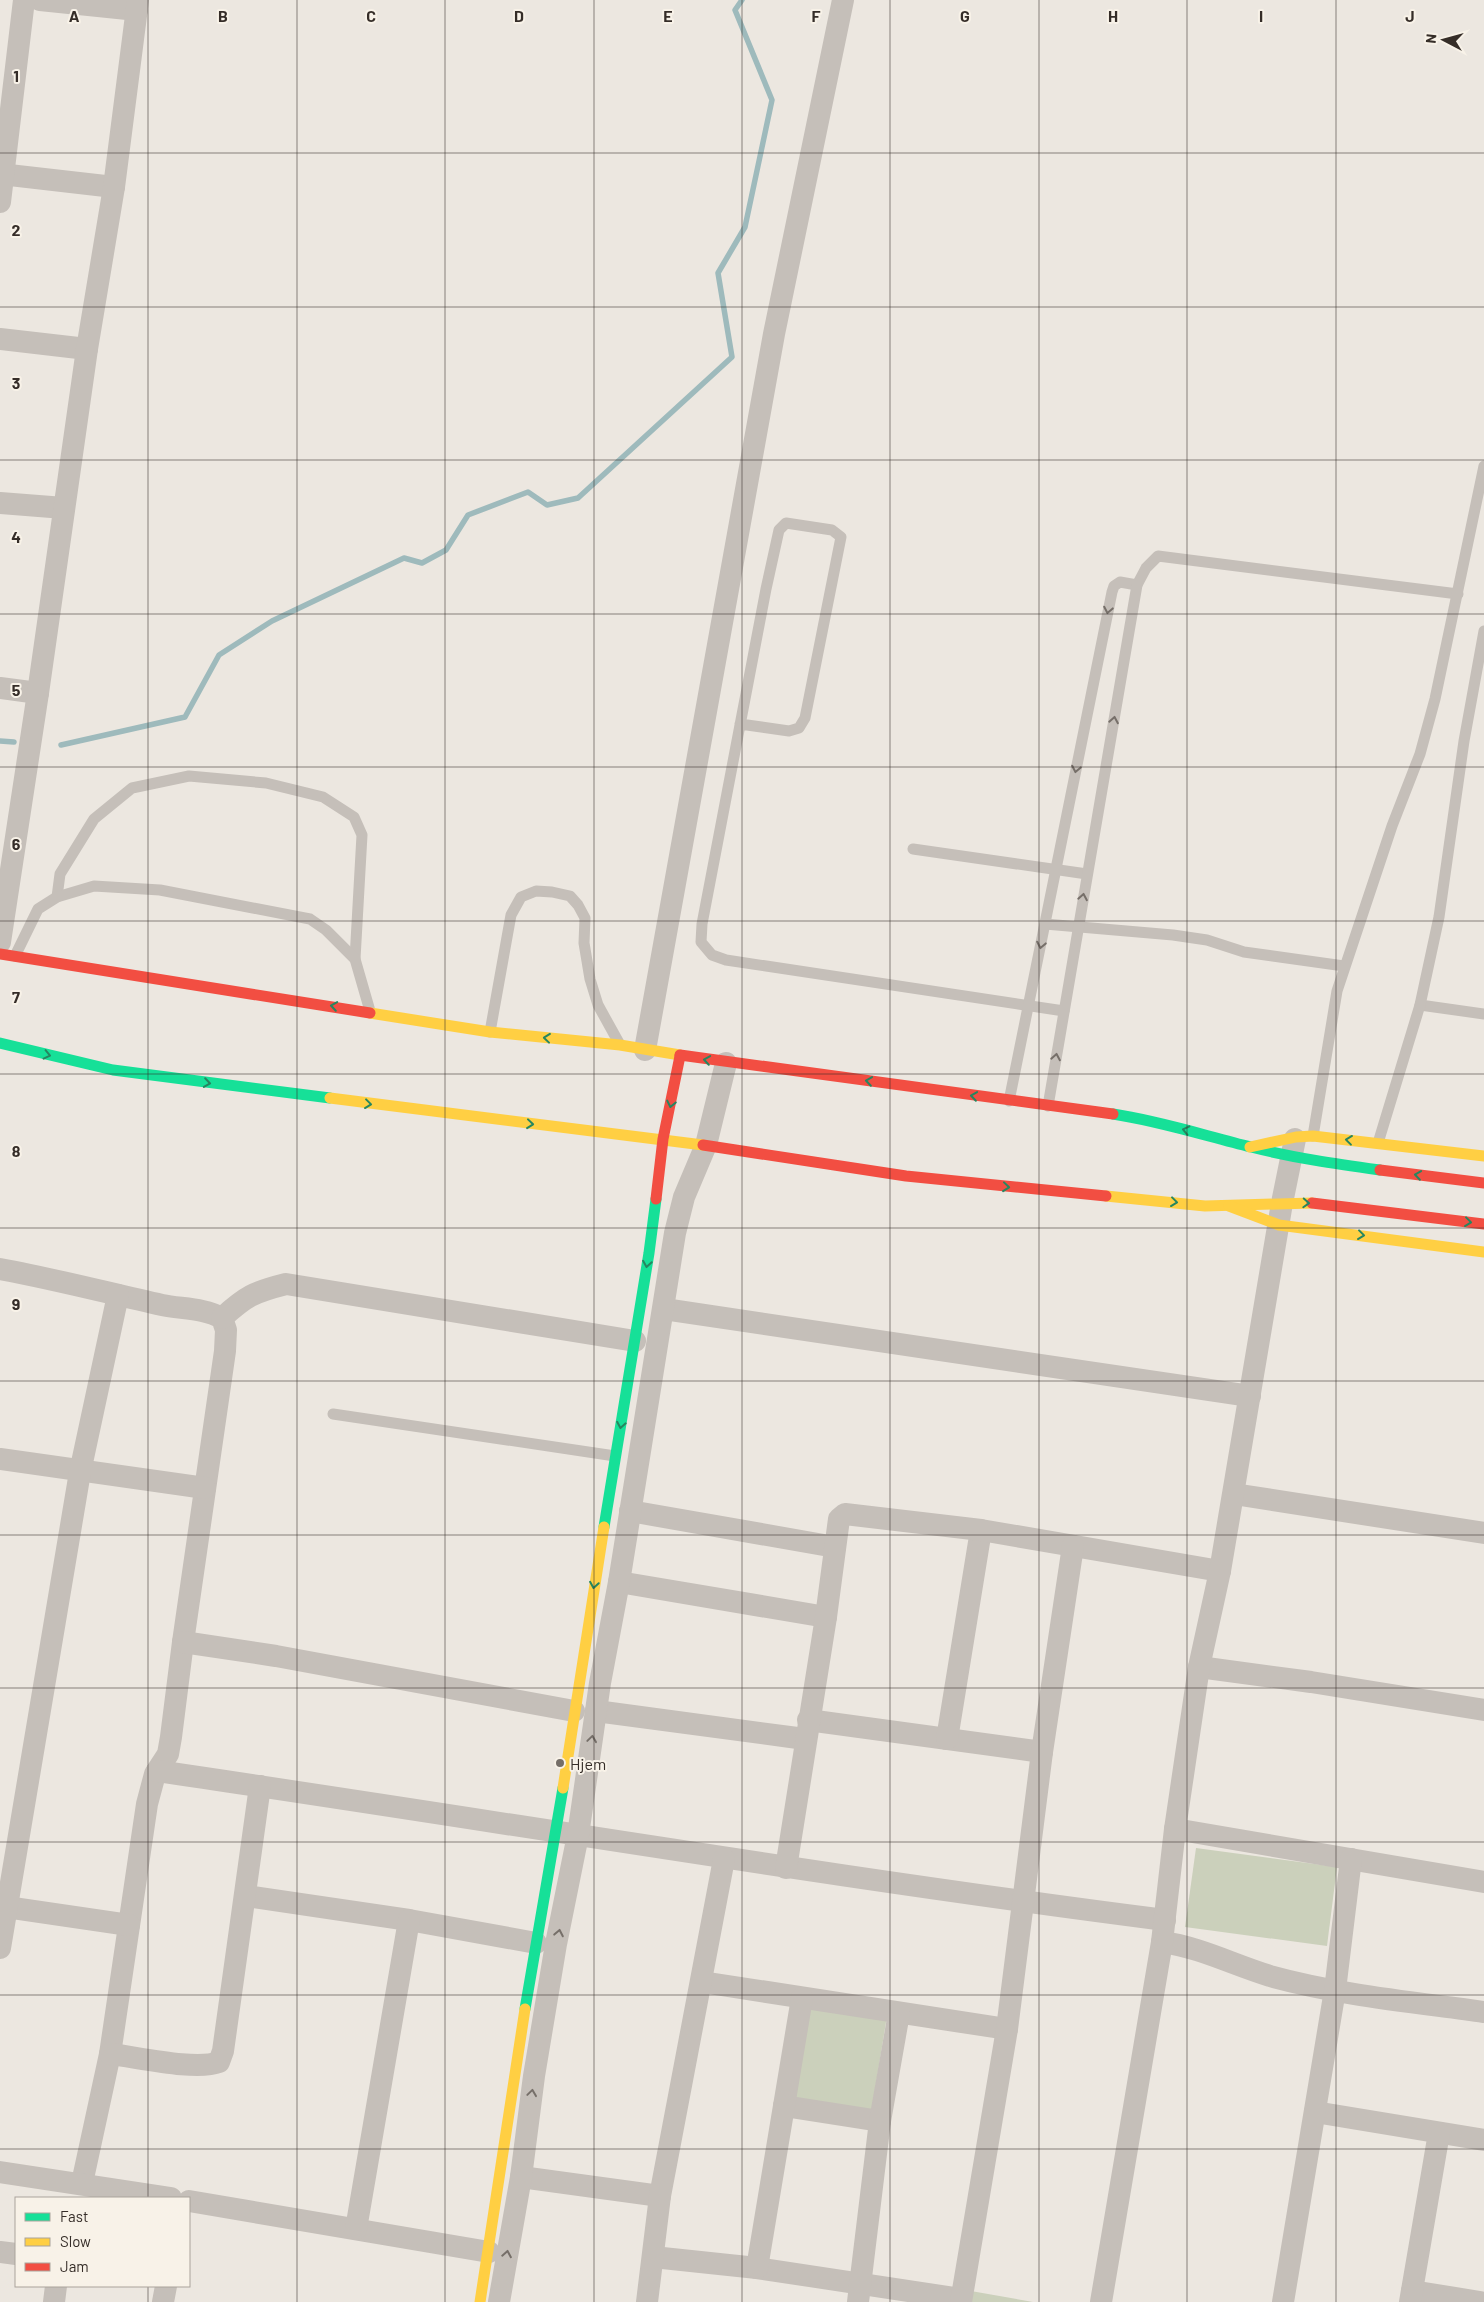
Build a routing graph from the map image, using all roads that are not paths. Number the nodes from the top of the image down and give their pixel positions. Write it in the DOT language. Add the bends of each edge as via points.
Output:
graph roads {
  1 [pos="24,0"];
  2 [pos="40,0"];
  3 [pos="842,0"];
  4 [pos="137,5"];
  5 [pos="8,75"];
  6 [pos="2,174"];
  7 [pos="114,187"];
  8 [pos="0,202"];
  9 [pos="0,340"];
  10 [pos="87,349"];
  11 [pos="1484,466"];
  12 [pos="0,503"];
  13 [pos="64,508"];
  14 [pos="1138,585"];
  15 [pos="1458,594"];
  16 [pos="1484,631"];
  17 [pos="0,688"];
  18 [pos="38,693"];
  19 [pos="740,724"];
  20 [pos="914,849"];
  21 [pos="1056,869"];
  22 [pos="1088,874"];
  23 [pos="57,897"];
  24 [pos="1045,924"];
  25 [pos="1078,926"];
  26 [pos="8,949"];
  27 [pos="0,954"];
  28 [pos="355,959"];
  29 [pos="1344,966"];
  30 [pos="1028,1005"];
  31 [pos="1420,1005"];
  32 [pos="370,1011"];
  33 [pos="1064,1011"];
  34 [pos="1484,1014"];
  35 [pos="490,1032"];
  36 [pos="0,1044"];
  37 [pos="620,1045"];
  38 [pos="646,1050"];
  39 [pos="680,1056"];
  40 [pos="726,1063"];
  41 [pos="1008,1101"];
  42 [pos="1048,1106"];
  43 [pos="663,1139"];
  44 [pos="1300,1143"];
  45 [pos="1378,1143"];
  46 [pos="706,1145"];
  47 [pos="1250,1147"];
  48 [pos="1484,1156"];
  49 [pos="1484,1183"];
  50 [pos="1282,1203"];
  51 [pos="1229,1206"];
  52 [pos="1484,1224"];
  53 [pos="1279,1225"];
  54 [pos="1484,1252"];
  55 [pos="0,1269"];
  56 [pos="118,1295"];
  57 [pos="664,1309"];
  58 [pos="222,1318"];
  59 [pos="635,1341"];
  60 [pos="1250,1396"];
  61 [pos="333,1414"];
  62 [pos="615,1456"];
  63 [pos="0,1459"];
  64 [pos="80,1472"];
  65 [pos="205,1488"];
  66 [pos="1234,1494"];
  67 [pos="630,1511"];
  68 [pos="981,1530"];
  69 [pos="1484,1533"];
  70 [pos="1073,1546"];
  71 [pos="835,1547"];
  72 [pos="1220,1571"];
  73 [pos="619,1582"];
  74 [pos="826,1617"];
  75 [pos="182,1642"];
  76 [pos="1199,1667"];
  77 [pos="1484,1710"];
  78 [pos="574,1711"];
  79 [pos="596,1711"];
  80 [pos="807,1730"];
  81 [pos="947,1739"];
  82 [pos="1042,1752"];
  83 [pos="157,1771"];
  84 [pos="260,1786"];
  85 [pos="1175,1829"];
  86 [pos="556,1832"];
  87 [pos="578,1835"];
  88 [pos="8,1846"];
  89 [pos="724,1858"];
  90 [pos="1351,1859"];
  91 [pos="786,1868"];
  92 [pos="1484,1882"];
  93 [pos="246,1896"];
  94 [pos="1022,1902"];
  95 [pos="6,1907"];
  96 [pos="409,1920"];
  97 [pos="129,1925"];
  98 [pos="1163,1931"];
  99 [pos="536,1943"];
  100 [pos="0,1948"];
  101 [pos="702,1982"];
  102 [pos="1335,1990"];
  103 [pos="802,1998"];
  104 [pos="1484,2012"];
  105 [pos="899,2014"];
  106 [pos="1007,2029"];
  107 [pos="110,2054"];
  108 [pos="784,2106"];
  109 [pos="1315,2112"];
  110 [pos="880,2121"];
  111 [pos="1439,2133"];
  112 [pos="1484,2140"];
  113 [pos="0,2172"];
  114 [pos="521,2177"];
  115 [pos="74,2188"];
  116 [pos="660,2196"];
  117 [pos="161,2197"];
  118 [pos="190,2201"];
  119 [pos="356,2229"];
  120 [pos="0,2252"];
  121 [pos="489,2252"];
  122 [pos="15,2254"];
  123 [pos="653,2257"];
  124 [pos="757,2268"];
  125 [pos="56,2287"];
  126 [pos="166,2287"];
  127 [pos="860,2293"];
  128 [pos="1411,2296"];
  129 [pos="961,2301"];
  130 [pos="54,2302"];
  131 [pos="163,2302"];
  132 [pos="480,2302"];
  133 [pos="499,2302"];
  134 [pos="647,2302"];
  135 [pos="1101,2302"];
  136 [pos="1283,2302"];
  137 [pos="1480,2302"];
  1 -- 5 [label="street"];
  2 -- 4 [label="street"];
  3 -- 38 [label="street" via="772,344"];
  4 -- 7 [label="street"];
  5 -- 6 [label="street"];
  6 -- 7 [label="street"];
  6 -- 8 [label="street"];
  7 -- 10 [label="street"];
  9 -- 10 [label="street"];
  10 -- 13 [label="street"];
  11 -- 15 [label="lane"];
  12 -- 13 [label="street"];
  13 -- 18 [label="street"];
  14 -- 15 [label="lane" via="1146,568 1158,556"];
  14 -- 21 [label="lane, one-way" via="1120,582 1112,592"];
  22 -- 14 [label="lane, one-way"];
  15 -- 29 [label="lane" via="1420,754"];
  16 -- 31 [label="lane" via="1464,741 1439,917"];
  17 -- 18 [label="street"];
  18 -- 26 [label="street"];
  19 -- 19 [label="lane" via="779,530 786,523 832,530 840,537 805,718 799,728 789,731"];
  19 -- 30 [label="lane" via="702,924 701,942 706,950 726,960"];
  20 -- 21 [label="lane"];
  21 -- 22 [label="lane"];
  21 -- 24 [label="lane"];
  25 -- 22 [label="lane, one-way"];
  23 -- 26 [label="lane" via="38,910"];
  23 -- 28 [label="lane" via="94,886 160,890 310,919"];
  23 -- 28 [label="lane" via="60,874 94,819 132,788 189,776 266,783 322,797 354,817 362,835"];
  24 -- 25 [label="lane"];
  24 -- 30 [label="lane, one-way"];
  25 -- 29 [label="lane" via="1207,940 1244,952"];
  25 -- 33 [label="lane"];
  26 -- 27 [label="main road"];
  32 -- 26 [label="main road, one-way"];
  28 -- 32 [label="lane"];
  29 -- 44 [label="lane"];
  30 -- 33 [label="lane"];
  30 -- 41 [label="lane"];
  31 -- 34 [label="lane"];
  31 -- 45 [label="lane"];
  32 -- 35 [label="main road"];
  42 -- 33 [label="lane, one-way"];
  37 -- 35 [label="main road, one-way"];
  35 -- 37 [label="lane" via="512,916 521,897 536,891 552,892 570,896 585,918 584,943 590,979 598,1005"];
  36 -- 43 [label="main road, one-way" via="114,1070"];
  37 -- 38 [label="main road"];
  38 -- 39 [label="main road"];
  40 -- 39 [label="main road, one-way"];
  39 -- 43 [label="main road, one-way"];
  41 -- 40 [label="main road, one-way"];
  40 -- 46 [label="street"];
  41 -- 42 [label="main road"];
  47 -- 42 [label="main road, one-way" via="1147,1121"];
  43 -- 46 [label="main road"];
  43 -- 59 [label="main road, one-way"];
  45 -- 44 [label="main road, one-way"];
  44 -- 47 [label="main road"];
  44 -- 47 [label="main road"];
  49 -- 44 [label="main road, one-way" via="1314,1161"];
  44 -- 50 [label="street"];
  45 -- 48 [label="main road"];
  46 -- 51 [label="main road, one-way" via="906,1176"];
  46 -- 57 [label="street" via="684,1197 675,1233"];
  50 -- 51 [label="main road"];
  50 -- 52 [label="main road, one-way" via="1310,1203"];
  50 -- 53 [label="street"];
  51 -- 53 [label="main road"];
  53 -- 54 [label="main road, one-way"];
  53 -- 60 [label="street"];
  55 -- 56 [label="street"];
  56 -- 58 [label="street" via="212,1312"];
  56 -- 64 [label="street"];
  57 -- 60 [label="street"];
  57 -- 67 [label="street"];
  58 -- 59 [label="street" via="243,1298 286,1284"];
  58 -- 65 [label="street" via="226,1330 225,1351"];
  59 -- 62 [label="main road, one-way"];
  60 -- 66 [label="street"];
  61 -- 62 [label="lane"];
  62 -- 78 [label="main road, one-way"];
  63 -- 64 [label="street"];
  64 -- 65 [label="street"];
  64 -- 88 [label="street"];
  65 -- 75 [label="street"];
  66 -- 69 [label="street"];
  66 -- 72 [label="street"];
  67 -- 71 [label="street"];
  67 -- 73 [label="street"];
  68 -- 70 [label="street"];
  68 -- 71 [label="street" via="844,1514 838,1519"];
  68 -- 81 [label="street"];
  70 -- 72 [label="street"];
  70 -- 82 [label="street"];
  71 -- 74 [label="street"];
  72 -- 76 [label="street"];
  73 -- 74 [label="street"];
  73 -- 79 [label="street"];
  74 -- 80 [label="street"];
  75 -- 78 [label="street" via="276,1656"];
  75 -- 83 [label="street" via="168,1754"];
  76 -- 77 [label="street"];
  76 -- 85 [label="street"];
  78 -- 86 [label="main road"];
  79 -- 80 [label="street"];
  87 -- 79 [label="street, one-way"];
  80 -- 81 [label="street"];
  80 -- 91 [label="street"];
  81 -- 82 [label="street"];
  82 -- 94 [label="street"];
  83 -- 84 [label="street"];
  83 -- 97 [label="street" via="146,1804"];
  84 -- 86 [label="street"];
  84 -- 93 [label="street"];
  85 -- 90 [label="street"];
  85 -- 98 [label="street"];
  86 -- 87 [label="street"];
  86 -- 99 [label="main road"];
  87 -- 89 [label="street"];
  114 -- 87 [label="street, one-way" via="537,2057"];
  88 -- 95 [label="street"];
  89 -- 91 [label="street"];
  89 -- 101 [label="street"];
  90 -- 92 [label="street"];
  90 -- 102 [label="street"];
  91 -- 94 [label="street"];
  93 -- 96 [label="street"];
  93 -- 107 [label="street" via="219,2062 193,2066"];
  94 -- 98 [label="street"];
  94 -- 106 [label="street"];
  95 -- 97 [label="street"];
  95 -- 100 [label="street"];
  96 -- 99 [label="street"];
  96 -- 119 [label="street"];
  97 -- 107 [label="street"];
  98 -- 102 [label="street" via="1186,1946 1271,1976"];
  98 -- 135 [label="street"];
  99 -- 121 [label="main road"];
  101 -- 103 [label="street"];
  101 -- 116 [label="street"];
  102 -- 104 [label="street"];
  102 -- 109 [label="street"];
  103 -- 105 [label="street"];
  103 -- 108 [label="street"];
  105 -- 106 [label="street"];
  105 -- 110 [label="street"];
  106 -- 129 [label="street"];
  107 -- 115 [label="street"];
  108 -- 110 [label="street"];
  108 -- 124 [label="street"];
  109 -- 111 [label="street"];
  109 -- 136 [label="street"];
  110 -- 127 [label="street"];
  111 -- 112 [label="street"];
  111 -- 128 [label="street"];
  113 -- 115 [label="street"];
  114 -- 116 [label="street"];
  133 -- 114 [label="street, one-way"];
  115 -- 117 [label="street"];
  116 -- 123 [label="street"];
  118 -- 119 [label="street"];
  119 -- 121 [label="street"];
  120 -- 122 [label="street"];
  121 -- 132 [label="main road"];
  123 -- 124 [label="street"];
  123 -- 134 [label="street"];
  124 -- 127 [label="street"];
  125 -- 130 [label="street"];
  126 -- 131 [label="street"];
  127 -- 129 [label="street"];
  128 -- 137 [label="street"];
}
